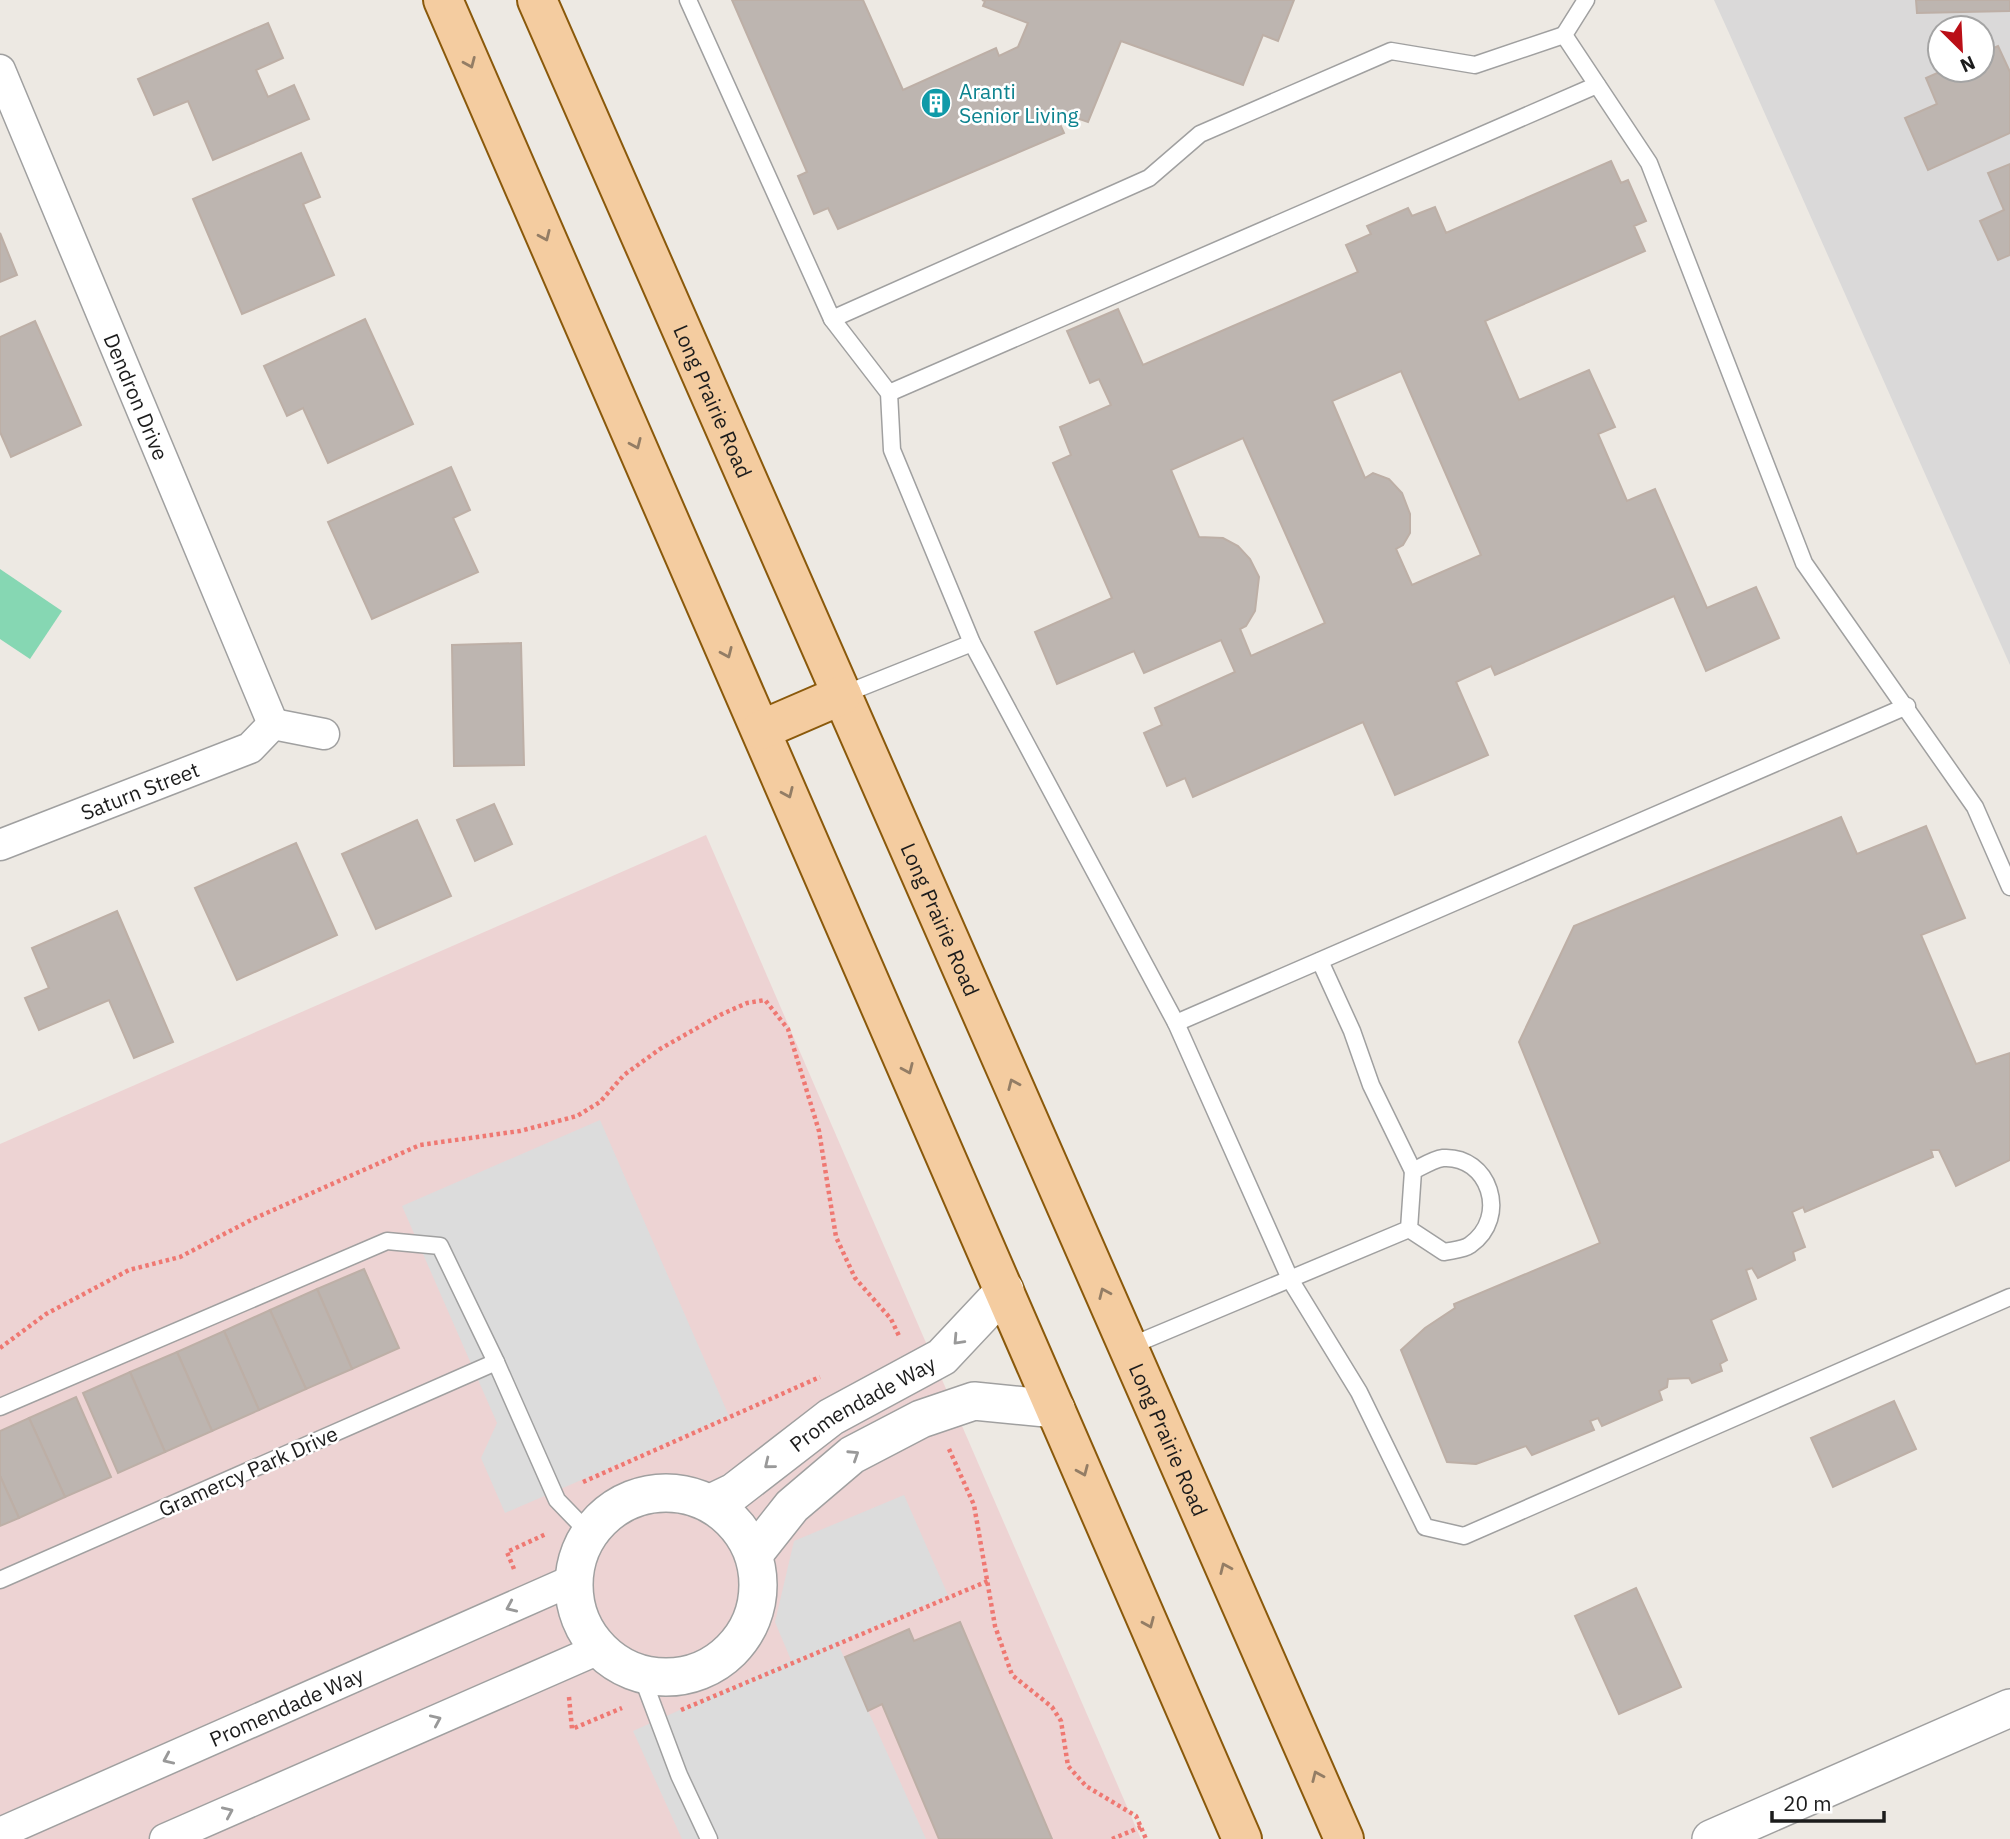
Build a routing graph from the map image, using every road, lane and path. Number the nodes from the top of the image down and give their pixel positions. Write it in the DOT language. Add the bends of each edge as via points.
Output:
graph roads {
  1 [pos="443,0"];
  2 [pos="537,0"];
  3 [pos="688,0"];
  4 [pos="1586,0"];
  5 [pos="1564,35"];
  6 [pos="0,70"];
  7 [pos="1597,85"];
  8 [pos="832,319"];
  9 [pos="889,393"];
  10 [pos="972,643"];
  11 [pos="842,695"];
  12 [pos="1907,706"];
  13 [pos="273,724"];
  14 [pos="761,730"];
  15 [pos="324,734"];
  16 [pos="0,845"];
  17 [pos="2010,887"];
  18 [pos="1320,961"];
  19 [pos="1176,1023"];
  20 [pos="1413,1171"];
  21 [pos="1409,1229"];
  22 [pos="1291,1281"];
  23 [pos="1005,1290"];
  24 [pos="2010,1297"];
  25 [pos="901,1341"];
  26 [pos="1128,1347"];
  27 [pos="0,1348"];
  28 [pos="496,1362"];
  29 [pos="824,1375"];
  30 [pos="0,1407"];
  31 [pos="1056,1409"];
  32 [pos="947,1444"];
  33 [pos="583,1482"];
  34 [pos="711,1503"];
  35 [pos="589,1533"];
  36 [pos="546,1534"];
  37 [pos="754,1554"];
  38 [pos="517,1577"];
  39 [pos="0,1580"];
  40 [pos="573,1580"];
  41 [pos="988,1581"];
  42 [pos="598,1649"];
  43 [pos="641,1674"];
  44 [pos="567,1689"];
  45 [pos="622,1708"];
  46 [pos="2010,1708"];
  47 [pos="680,1710"];
  48 [pos="1140,1827"];
  49 [pos="0,1833"];
  50 [pos="165,1839"];
  51 [pos="709,1839"];
  52 [pos="1112,1839"];
  53 [pos="1146,1839"];
  54 [pos="1242,1839"];
  55 [pos="1344,1839"];
  56 [pos="1711,1839"];
  1 -- 14 [label="main road, one-way"];
  2 -- 11 [label="main road, Long Prairie Road"];
  3 -- 8 [label="lane"];
  4 -- 5 [label="lane"];
  5 -- 7 [label="lane"];
  5 -- 8 [label="lane" via="1475,65 1391,51 1200,134 1149,178"];
  6 -- 13 [label="street, Dendron Drive"];
  7 -- 9 [label="lane"];
  7 -- 12 [label="lane" via="1649,163 1804,563"];
  8 -- 9 [label="lane"];
  9 -- 10 [label="lane" via="892,450"];
  10 -- 11 [label="lane"];
  10 -- 19 [label="lane"];
  11 -- 14 [label="main road"];
  26 -- 11 [label="main road, Long Prairie Road, one-way"];
  12 -- 17 [label="lane" via="1975,807"];
  12 -- 18 [label="lane"];
  13 -- 15 [label="street"];
  13 -- 16 [label="street, Saturn Street" via="250,748"];
  14 -- 23 [label="main road, one-way"];
  18 -- 19 [label="lane"];
  18 -- 20 [label="lane" via="1371,1085"];
  19 -- 22 [label="lane"];
  20 -- 21 [label="lane"];
  20 -- 21 [label="lane" via="1442,1158 1468,1163 1487,1184 1494,1208 1487,1229 1468,1247 1444,1252"];
  21 -- 22 [label="lane"];
  22 -- 24 [label="lane" via="1359,1392 1425,1527 1464,1536"];
  22 -- 26 [label="lane"];
  23 -- 31 [label="main road"];
  23 -- 34 [label="street, Promendade Way, one-way" via="942,1357 831,1417 734,1492"];
  25 -- 27 [label="path" via="891,1319 855,1278 836,1237 819,1131 788,1030 765,1000 720,1015 660,1049 624,1075 600,1102 577,1116 420,1145 253,1219 180,1257 130,1270 46,1314"];
  55 -- 26 [label="main road, Long Prairie Road, one-way"];
  28 -- 30 [label="lane" via="440,1246 387,1241"];
  28 -- 35 [label="lane" via="557,1500"];
  28 -- 39 [label="lane, Gramercy Park Drive"];
  29 -- 33 [label="path"];
  37 -- 31 [label="street, Promendade Way, one-way" via="792,1506 852,1455 921,1419 974,1401"];
  31 -- 54 [label="main road, one-way"];
  32 -- 41 [label="path" via="974,1505"];
  34 -- 35 [label="street" via="685,1494 631,1499 608,1513"];
  34 -- 37 [label="street" via="736,1525"];
  35 -- 40 [label="street"];
  36 -- 38 [label="path" via="506,1552"];
  37 -- 43 [label="street" via="757,1604 734,1648 715,1664 691,1674 666,1678"];
  40 -- 42 [label="street" via="579,1617"];
  40 -- 49 [label="street, Promendade Way, one-way"];
  41 -- 47 [label="path"];
  41 -- 48 [label="path" via="995,1626 1012,1675 1052,1707 1062,1721 1068,1766 1086,1786 1136,1816"];
  42 -- 43 [label="street"];
  50 -- 42 [label="street, one-way"];
  43 -- 51 [label="lane"];
  44 -- 45 [label="path" via="572,1729"];
  46 -- 56 [label="street"];
  48 -- 52 [label="path"];
  48 -- 53 [label="path"];
}
